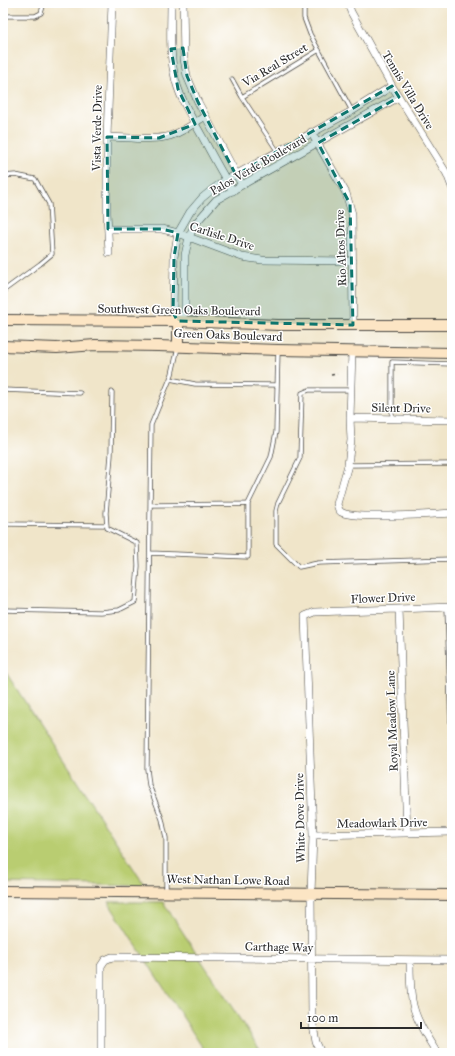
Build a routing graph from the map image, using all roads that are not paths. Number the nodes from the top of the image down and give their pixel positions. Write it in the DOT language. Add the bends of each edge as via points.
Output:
graph roads {
  1 [pos="44,3"];
  2 [pos="112,3"];
  3 [pos="171,3"];
  4 [pos="183,3"];
  5 [pos="304,3"];
  6 [pos="348,3"];
  7 [pos="3,16"];
  8 [pos="183,48"];
  9 [pos="171,49"];
  10 [pos="319,50"];
  11 [pos="232,79"];
  12 [pos="392,86"];
  13 [pos="242,97"];
  14 [pos="399,97"];
  15 [pos="352,111"];
  16 [pos="205,116"];
  17 [pos="195,124"];
  18 [pos="311,132"];
  19 [pos="107,137"];
  20 [pos="318,143"];
  21 [pos="278,152"];
  22 [pos="236,175"];
  23 [pos="3,176"];
  24 [pos="226,180"];
  25 [pos="242,185"];
  26 [pos="452,187"];
  27 [pos="233,191"];
  28 [pos="108,229"];
  29 [pos="178,233"];
  30 [pos="189,237"];
  31 [pos="109,252"];
  32 [pos="353,262"];
  33 [pos="3,291"];
  34 [pos="3,320"];
  35 [pos="178,322"];
  36 [pos="354,325"];
  37 [pos="452,325"];
  38 [pos="3,346"];
  39 [pos="178,346"];
  40 [pos="278,350"];
  41 [pos="352,351"];
  42 [pos="452,353"];
  43 [pos="452,364"];
  44 [pos="170,379"];
  45 [pos="277,384"];
  46 [pos="3,390"];
  47 [pos="351,390"];
  48 [pos="112,392"];
  49 [pos="80,393"];
  50 [pos="350,418"];
  51 [pos="392,419"];
  52 [pos="452,420"];
  53 [pos="452,464"];
  54 [pos="348,465"];
  55 [pos="248,504"];
  56 [pos="150,505"];
  57 [pos="452,513"];
  58 [pos="3,524"];
  59 [pos="107,525"];
  60 [pos="150,553"];
  61 [pos="452,559"];
  62 [pos="449,607"];
  63 [pos="399,609"];
  64 [pos="3,610"];
  65 [pos="314,612"];
  66 [pos="452,764"];
  67 [pos="452,832"];
  68 [pos="407,833"];
  69 [pos="313,835"];
  70 [pos="3,891"];
  71 [pos="166,893"];
  72 [pos="312,894"];
  73 [pos="452,895"];
  74 [pos="312,959"];
  75 [pos="410,960"];
  76 [pos="452,960"];
  77 [pos="101,1053"];
  78 [pos="321,1053"];
  79 [pos="437,1053"];
  1 -- 7 [label="lane" via="41,13 35,16"];
  2 -- 19 [label="street, Vista Verde Drive"];
  3 -- 9 [label="street"];
  4 -- 8 [label="street"];
  5 -- 10 [label="lane" via="304,18"];
  6 -- 12 [label="street, Tennis Villa Drive"];
  8 -- 9 [label="street"];
  8 -- 16 [label="street" via="187,76"];
  9 -- 17 [label="street" via="178,89"];
  10 -- 13 [label="lane, Via Real Street"];
  10 -- 15 [label="lane"];
  11 -- 13 [label="lane"];
  12 -- 14 [label="street, Tennis Villa Drive"];
  12 -- 15 [label="street, Palos Verde Boulevard"];
  13 -- 21 [label="lane"];
  14 -- 20 [label="street, Palos Verde Boulevard"];
  14 -- 26 [label="street, Tennis Villa Drive"];
  15 -- 18 [label="street, Palos Verde Boulevard"];
  16 -- 17 [label="street"];
  16 -- 22 [label="street"];
  17 -- 19 [label="street" via="159,138"];
  17 -- 24 [label="street"];
  18 -- 20 [label="street, Rio Altos Drive"];
  18 -- 21 [label="street, Palos Verde Boulevard"];
  19 -- 28 [label="street, Vista Verde Drive"];
  20 -- 25 [label="street, Palos Verde Boulevard"];
  20 -- 32 [label="street, Rio Altos Drive" via="350,204"];
  21 -- 22 [label="street, Palos Verde Boulevard"];
  22 -- 24 [label="street, Palos Verde Boulevard"];
  22 -- 25 [label="street"];
  23 -- 33 [label="lane" via="35,178 49,204 52,254"];
  24 -- 27 [label="street"];
  24 -- 29 [label="street, Palos Verde Boulevard" via="202,198"];
  25 -- 27 [label="street, Palos Verde Boulevard"];
  27 -- 30 [label="street, Palos Verde Boulevard" via="216,200 205,211"];
  28 -- 29 [label="street, Carlisle Drive" via="162,229"];
  28 -- 31 [label="street, Vista Verde Drive"];
  29 -- 30 [label="street, Carlisle Drive"];
  29 -- 35 [label="street, Palos Verde Boulevard" via="174,257 173,313"];
  30 -- 32 [label="street, Carlisle Drive" via="242,257 262,260"];
  30 -- 35 [label="street, Palos Verde Boulevard" via="185,255 185,312"];
  32 -- 36 [label="street, Rio Altos Drive"];
  34 -- 35 [label="main road, Southwest Green Oaks Boulevard"];
  35 -- 36 [label="main road, Southwest Green Oaks Boulevard"];
  35 -- 39 [label="main road"];
  36 -- 37 [label="main road"];
  38 -- 39 [label="main road, Green Oaks Boulevard"];
  39 -- 40 [label="main road, Green Oaks Boulevard"];
  39 -- 44 [label="lane"];
  40 -- 41 [label="main road, Green Oaks Boulevard"];
  40 -- 45 [label="lane"];
  41 -- 42 [label="main road, Green Oaks Boulevard"];
  41 -- 47 [label="street"];
  43 -- 51 [label="lane" via="392,362"];
  44 -- 45 [label="lane" via="195,384"];
  44 -- 56 [label="lane" via="151,425"];
  45 -- 55 [label="lane" via="276,432 271,457"];
  46 -- 49 [label="lane"];
  47 -- 50 [label="street"];
  47 -- 61 [label="lane" via="309,390 302,393 300,458 278,503 276,544 299,567 318,563"];
  48 -- 59 [label="lane"];
  50 -- 51 [label="street, Silent Drive"];
  50 -- 54 [label="street"];
  51 -- 52 [label="street, Silent Drive"];
  53 -- 54 [label="lane"];
  54 -- 57 [label="street" via="337,504 342,513 378,516"];
  55 -- 56 [label="lane"];
  55 -- 60 [label="lane" via="248,557"];
  56 -- 60 [label="lane"];
  58 -- 59 [label="lane"];
  59 -- 64 [label="lane" via="107,528 137,543 135,602 119,610 101,612"];
  60 -- 71 [label="lane" via="147,769 149,784 166,838"];
  62 -- 63 [label="street, Flower Drive"];
  62 -- 66 [label="lane"];
  63 -- 65 [label="street, Flower Drive"];
  63 -- 68 [label="street, Royal Meadow Lane"];
  65 -- 69 [label="street, White Dove Drive" via="306,616 305,620"];
  67 -- 68 [label="street, Meadowlark Drive"];
  68 -- 69 [label="street, Meadowlark Drive"];
  69 -- 72 [label="street, White Dove Drive"];
  70 -- 71 [label="main road, West Nathan Lowe Road"];
  71 -- 72 [label="main road, West Nathan Lowe Road"];
  72 -- 73 [label="main road, West Nathan Lowe Road"];
  72 -- 74 [label="street, White Dove Drive"];
  74 -- 75 [label="street, Carthage Way"];
  74 -- 77 [label="street, Carthage Way" via="112,957 105,960 101,966"];
  74 -- 78 [label="street, White Dove Drive" via="312,1019 316,1042"];
  75 -- 76 [label="street, Carthage Way"];
  75 -- 79 [label="street" via="412,1001 421,1025"];
}
